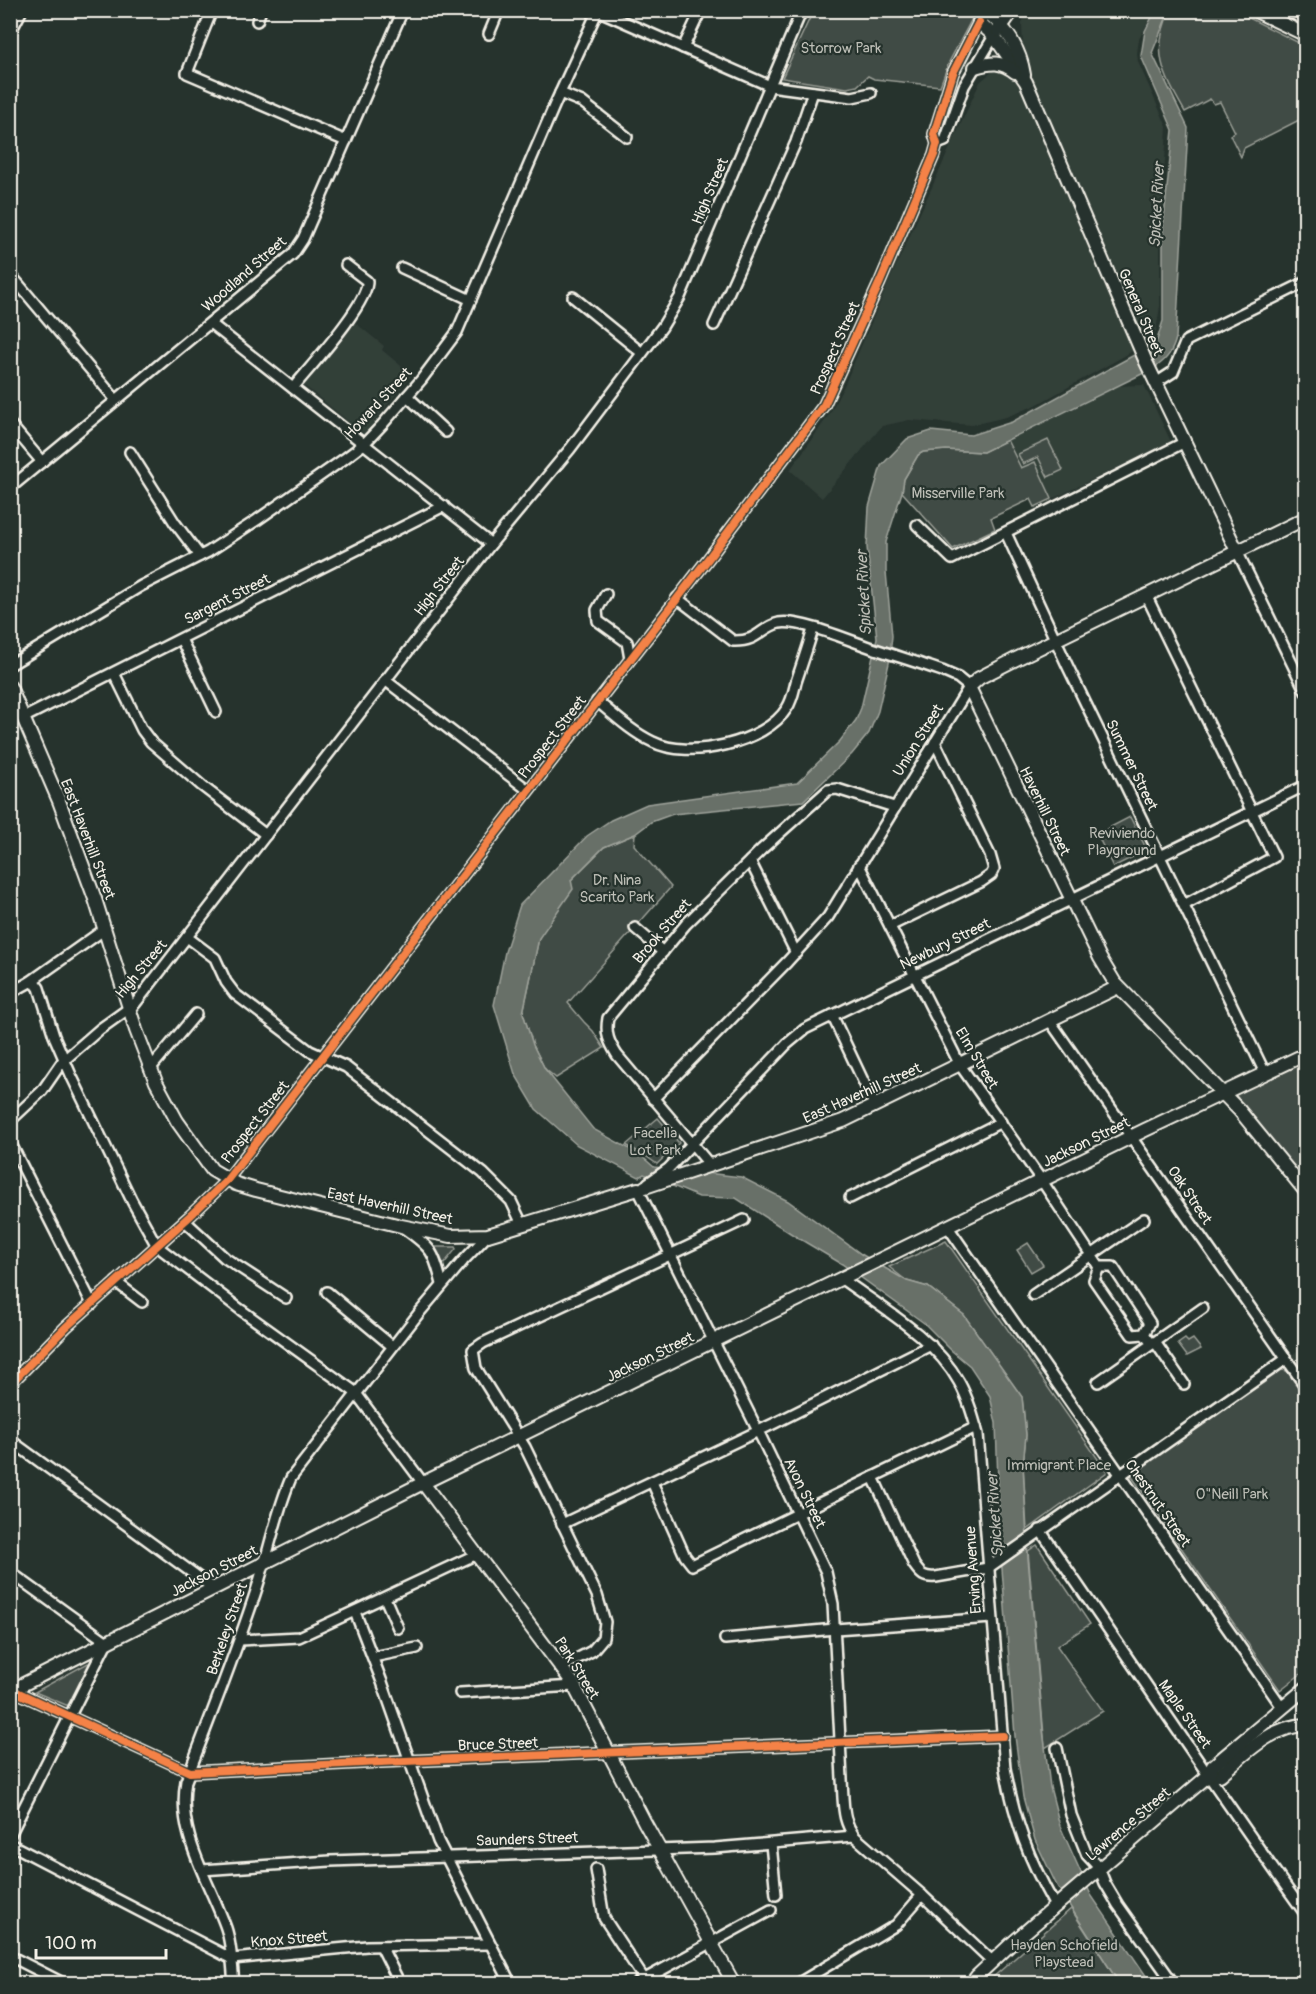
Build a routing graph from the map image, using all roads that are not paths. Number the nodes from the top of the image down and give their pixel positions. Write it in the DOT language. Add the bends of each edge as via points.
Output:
graph roads {
  1 [pos="22,10"];
  2 [pos="212,10"];
  3 [pos="261,10"];
  4 [pos="403,10"];
  5 [pos="499,10"];
  6 [pos="701,10"];
  7 [pos="802,10"];
  8 [pos="1013,10"];
  9 [pos="1291,10"];
  10 [pos="598,11"];
  11 [pos="1257,12"];
  12 [pos="985,15"];
  13 [pos="1305,20"];
  14 [pos="257,21"];
  15 [pos="1002,25"];
  16 [pos="10,33"];
  17 [pos="489,34"];
  18 [pos="1305,35"];
  19 [pos="994,36"];
  20 [pos="683,48"];
  21 [pos="975,67"];
  22 [pos="1026,82"];
  23 [pos="770,86"];
  24 [pos="813,92"];
  25 [pos="560,93"];
  26 [pos="871,93"];
  27 [pos="627,136"];
  28 [pos="346,141"];
  29 [pos="937,144"];
  30 [pos="346,266"];
  31 [pos="402,268"];
  32 [pos="10,274"];
  33 [pos="1305,282"];
  34 [pos="573,297"];
  35 [pos="471,300"];
  36 [pos="210,323"];
  37 [pos="714,325"];
  38 [pos="642,353"];
  39 [pos="1155,381"];
  40 [pos="293,388"];
  41 [pos="407,396"];
  42 [pos="116,400"];
  43 [pos="10,424"];
  44 [pos="446,432"];
  45 [pos="1185,442"];
  46 [pos="364,444"];
  47 [pos="130,452"];
  48 [pos="42,462"];
  49 [pos="10,488"];
  50 [pos="444,506"];
  51 [pos="1305,518"];
  52 [pos="917,525"];
  53 [pos="1006,533"];
  54 [pos="491,544"];
  55 [pos="1237,550"];
  56 [pos="200,556"];
  57 [pos="606,594"];
  58 [pos="1146,595"];
  59 [pos="677,598"];
  60 [pos="813,629"];
  61 [pos="181,639"];
  62 [pos="1055,640"];
  63 [pos="630,659"];
  64 [pos="10,665"];
  65 [pos="114,673"];
  66 [pos="386,680"];
  67 [pos="10,687"];
  68 [pos="969,687"];
  69 [pos="1305,693"];
  70 [pos="597,701"];
  71 [pos="216,712"];
  72 [pos="23,718"];
  73 [pos="935,742"];
  74 [pos="1305,784"];
  75 [pos="528,790"];
  76 [pos="894,807"];
  77 [pos="1251,811"];
  78 [pos="266,835"];
  79 [pos="1159,855"];
  80 [pos="750,861"];
  81 [pos="859,865"];
  82 [pos="1072,899"];
  83 [pos="1184,905"];
  84 [pos="890,926"];
  85 [pos="635,928"];
  86 [pos="105,929"];
  87 [pos="187,937"];
  88 [pos="663,952"];
  89 [pos="796,953"];
  90 [pos="915,975"];
  91 [pos="30,982"];
  92 [pos="1118,987"];
  93 [pos="10,993"];
  94 [pos="129,1008"];
  95 [pos="196,1014"];
  96 [pos="832,1015"];
  97 [pos="1050,1021"];
  98 [pos="1305,1054"];
  99 [pos="324,1056"];
  100 [pos="64,1060"];
  101 [pos="960,1065"];
  102 [pos="150,1069"];
  103 [pos="1265,1073"];
  104 [pos="1223,1094"];
  105 [pos="653,1099"];
  106 [pos="875,1106"];
  107 [pos="10,1121"];
  108 [pos="1001,1122"];
  109 [pos="1132,1137"];
  110 [pos="10,1142"];
  111 [pos="689,1146"];
  112 [pos="706,1167"];
  113 [pos="227,1180"];
  114 [pos="1042,1181"];
  115 [pos="642,1187"];
  116 [pos="1305,1192"];
  117 [pos="850,1198"];
  118 [pos="1144,1219"];
  119 [pos="744,1220"];
  120 [pos="185,1221"];
  121 [pos="522,1224"];
  122 [pos="401,1226"];
  123 [pos="948,1227"];
  124 [pos="488,1235"];
  125 [pos="157,1246"];
  126 [pos="670,1255"];
  127 [pos="1090,1255"];
  128 [pos="1099,1267"];
  129 [pos="845,1278"];
  130 [pos="116,1282"];
  131 [pos="442,1284"];
  132 [pos="327,1292"];
  133 [pos="1033,1295"];
  134 [pos="286,1298"];
  135 [pos="142,1302"];
  136 [pos="92,1304"];
  137 [pos="1203,1308"];
  138 [pos="1144,1334"];
  139 [pos="714,1342"];
  140 [pos="1154,1343"];
  141 [pos="931,1345"];
  142 [pos="392,1346"];
  143 [pos="1286,1359"];
  144 [pos="12,1379"];
  145 [pos="1098,1382"];
  146 [pos="1184,1384"];
  147 [pos="1305,1387"];
  148 [pos="355,1392"];
  149 [pos="976,1427"];
  150 [pos="758,1431"];
  151 [pos="519,1437"];
  152 [pos="10,1440"];
  153 [pos="1120,1475"];
  154 [pos="873,1477"];
  155 [pos="652,1482"];
  156 [pos="423,1483"];
  157 [pos="799,1514"];
  158 [pos="562,1524"];
  159 [pos="1040,1530"];
  160 [pos="477,1554"];
  161 [pos="266,1562"];
  162 [pos="988,1568"];
  163 [pos="10,1572"];
  164 [pos="213,1588"];
  165 [pos="385,1598"];
  166 [pos="355,1612"];
  167 [pos="992,1618"];
  168 [pos="398,1628"];
  169 [pos="835,1629"];
  170 [pos="725,1639"];
  171 [pos="240,1640"];
  172 [pos="107,1642"];
  173 [pos="417,1648"];
  174 [pos="373,1657"];
  175 [pos="561,1667"];
  176 [pos="574,1686"];
  177 [pos="1305,1688"];
  178 [pos="11,1690"];
  179 [pos="460,1693"];
  180 [pos="1282,1707"];
  181 [pos="70,1717"];
  182 [pos="1305,1725"];
  183 [pos="1003,1736"];
  184 [pos="841,1744"];
  185 [pos="1057,1748"];
  186 [pos="609,1753"];
  187 [pos="409,1761"];
  188 [pos="190,1772"];
  189 [pos="1209,1775"];
  190 [pos="10,1835"];
  191 [pos="854,1836"];
  192 [pos="10,1844"];
  193 [pos="771,1844"];
  194 [pos="660,1850"];
  195 [pos="445,1857"];
  196 [pos="1099,1868"];
  197 [pos="596,1869"];
  198 [pos="202,1870"];
  199 [pos="776,1895"];
  200 [pos="922,1895"];
  201 [pos="1058,1903"];
  202 [pos="771,1910"];
  203 [pos="1305,1915"];
  204 [pos="711,1942"];
  205 [pos="489,1944"];
  206 [pos="381,1946"];
  207 [pos="10,1956"];
  208 [pos="232,1959"];
  209 [pos="992,1961"];
  210 [pos="640,1981"];
  211 [pos="972,1982"];
  212 [pos="65,1983"];
  213 [pos="234,1983"];
  214 [pos="400,1983"];
  215 [pos="511,1983"];
  216 [pos="734,1983"];
  217 [pos="797,1983"];
  218 [pos="1174,1983"];
  1 -- 16 [label="street"];
  2 -- 28 [label="street" via="187,73"];
  3 -- 14 [label="street"];
  4 -- 28 [label="street, Woodland Street"];
  5 -- 17 [label="street"];
  6 -- 20 [label="street"];
  7 -- 23 [label="street, High Street"];
  8 -- 15 [label="main road, Prospect Street"];
  9 -- 13 [label="main road"];
  10 -- 20 [label="street"];
  10 -- 25 [label="street, Howard Street"];
  11 -- 18 [label="main road"];
  12 -- 15 [label="main road, General Street"];
  12 -- 19 [label="main road, General Street"];
  12 -- 29 [label="street, Prospect Street" via="953,73 934,134"];
  15 -- 19 [label="main road, Prospect Street"];
  15 -- 22 [label="main road, General Street" via="1011,36"];
  19 -- 21 [label="street, Prospect Street"];
  19 -- 22 [label="main road, General Street"];
  20 -- 23 [label="street"];
  21 -- 22 [label="main road" via="1005,64"];
  21 -- 29 [label="street, Prospect Street" via="964,86 945,141"];
  22 -- 39 [label="main road, General Street"];
  23 -- 24 [label="street"];
  23 -- 38 [label="street, High Street" via="680,297"];
  24 -- 26 [label="street" via="852,97"];
  24 -- 37 [label="street" via="796,142"];
  25 -- 27 [label="street" via="582,102"];
  25 -- 35 [label="street, Howard Street"];
  28 -- 36 [label="street, Woodland Street" via="299,247"];
  29 -- 59 [label="street, Prospect Street" via="824,405"];
  30 -- 40 [label="street" via="367,281 368,287"];
  31 -- 35 [label="street"];
  32 -- 42 [label="street"];
  33 -- 39 [label="street" via="1186,342 1173,372"];
  34 -- 38 [label="street"];
  35 -- 41 [label="street, Howard Street" via="457,332"];
  36 -- 40 [label="street"];
  36 -- 42 [label="street, Woodland Street"];
  38 -- 54 [label="street, High Street" via="570,449"];
  39 -- 45 [label="main road, General Street"];
  40 -- 46 [label="street"];
  41 -- 44 [label="street"];
  41 -- 46 [label="street, Howard Street"];
  42 -- 48 [label="street, Woodland Street"];
  43 -- 48 [label="street"];
  45 -- 53 [label="street"];
  45 -- 55 [label="main road, General Street"];
  46 -- 50 [label="street"];
  46 -- 56 [label="street, Howard Street"];
  47 -- 56 [label="street"];
  48 -- 49 [label="street, Woodland Street"];
  50 -- 54 [label="street"];
  50 -- 61 [label="street, Sargent Street"];
  51 -- 55 [label="main road, Union Street"];
  52 -- 53 [label="street" via="952,559"];
  53 -- 62 [label="street, Summer Street"];
  54 -- 66 [label="street, High Street"];
  55 -- 58 [label="main road, Union Street"];
  55 -- 69 [label="street"];
  56 -- 64 [label="street, Howard Street" via="141,586"];
  57 -- 63 [label="street" via="597,609 598,621 627,642"];
  58 -- 62 [label="main road, Union Street"];
  58 -- 77 [label="street"];
  59 -- 60 [label="street" via="733,641 755,638 779,623"];
  59 -- 63 [label="street, Prospect Street"];
  60 -- 68 [label="street" via="958,678"];
  60 -- 70 [label="street" via="788,707 777,722 743,740 676,749 653,743"];
  61 -- 65 [label="street, Sargent Street"];
  61 -- 71 [label="street"];
  62 -- 68 [label="main road, Union Street" via="979,678"];
  62 -- 79 [label="street, Summer Street"];
  63 -- 70 [label="street, Prospect Street"];
  65 -- 72 [label="street, Sargent Street"];
  65 -- 78 [label="street" via="151,742"];
  66 -- 75 [label="street"];
  66 -- 78 [label="street, High Street"];
  67 -- 72 [label="main road, East Haverhill Street"];
  68 -- 73 [label="street, Union Street"];
  68 -- 82 [label="main road, Haverhill Street"];
  70 -- 75 [label="street, Prospect Street"];
  72 -- 86 [label="main road, East Haverhill Street" via="59,801"];
  73 -- 76 [label="street, Union Street"];
  73 -- 84 [label="street" via="994,869 981,882"];
  74 -- 77 [label="street, Newbury Street"];
  75 -- 99 [label="street, Prospect Street"];
  76 -- 80 [label="street, Brook Street" via="837,789 828,790"];
  76 -- 81 [label="street, Union Street"];
  77 -- 79 [label="street, Newbury Street"];
  77 -- 83 [label="street" via="1274,857"];
  78 -- 87 [label="street, High Street"];
  79 -- 82 [label="street, Newbury Street"];
  79 -- 83 [label="street, Summer Street"];
  80 -- 88 [label="street, Brook Street"];
  80 -- 89 [label="street"];
  81 -- 84 [label="street, Elm Street"];
  81 -- 89 [label="street, Union Street" via="828,917"];
  82 -- 90 [label="street, Newbury Street"];
  82 -- 92 [label="main road, Haverhill Street"];
  83 -- 103 [label="street, Summer Street"];
  84 -- 90 [label="street, Elm Street"];
  85 -- 88 [label="street"];
  86 -- 91 [label="street"];
  86 -- 94 [label="main road, East Haverhill Street"];
  87 -- 94 [label="street, High Street"];
  87 -- 99 [label="street" via="215,958 235,994 310,1052"];
  88 -- 105 [label="street, Brook Street" via="608,1018 606,1029 617,1055"];
  89 -- 105 [label="street, Union Street"];
  90 -- 96 [label="street, Newbury Street"];
  90 -- 101 [label="street, Elm Street"];
  91 -- 93 [label="street"];
  91 -- 100 [label="street" via="39,988"];
  92 -- 97 [label="main road, East Haverhill Street"];
  92 -- 104 [label="main road, Haverhill Street"];
  94 -- 100 [label="street, High Street"];
  94 -- 102 [label="main road, East Haverhill Street"];
  95 -- 102 [label="street"];
  96 -- 106 [label="street"];
  96 -- 111 [label="street, Newbury Street" via="805,1029 788,1044"];
  97 -- 101 [label="main road, East Haverhill Street"];
  97 -- 109 [label="street, Oak Street"];
  98 -- 103 [label="main road, Jackson Street"];
  99 -- 113 [label="street, Prospect Street"];
  99 -- 121 [label="street" via="346,1067 483,1173 511,1201"];
  100 -- 107 [label="street, High Street" via="42,1090"];
  100 -- 125 [label="street"];
  101 -- 106 [label="main road, East Haverhill Street"];
  101 -- 108 [label="street, Elm Street"];
  102 -- 113 [label="main road, East Haverhill Street" via="192,1143 212,1170"];
  103 -- 104 [label="main road, Jackson Street"];
  104 -- 109 [label="main road, Jackson Street"];
  104 -- 116 [label="main road, Haverhill Street"];
  105 -- 111 [label="street, Brook Street"];
  106 -- 112 [label="main road, East Haverhill Street" via="831,1126"];
  108 -- 114 [label="street, Elm Street"];
  108 -- 117 [label="street"];
  109 -- 114 [label="main road, Jackson Street"];
  109 -- 143 [label="street, Oak Street"];
  110 -- 136 [label="street"];
  111 -- 112 [label="street, Brook Street"];
  111 -- 115 [label="street, Newbury Street" via="668,1169"];
  112 -- 115 [label="main road, East Haverhill Street"];
  113 -- 120 [label="street, Prospect Street"];
  113 -- 122 [label="main road, East Haverhill Street"];
  114 -- 123 [label="main road, Jackson Street"];
  114 -- 127 [label="street, Elm Street"];
  115 -- 121 [label="main road, East Haverhill Street"];
  115 -- 126 [label="street, Avon Street"];
  118 -- 127 [label="street"];
  119 -- 126 [label="street"];
  120 -- 125 [label="street, Prospect Street"];
  120 -- 134 [label="street" via="225,1258"];
  121 -- 124 [label="main road, East Haverhill Street"];
  122 -- 124 [label="main road, East Haverhill Street" via="451,1236"];
  122 -- 131 [label="street" via="426,1244"];
  123 -- 129 [label="main road, Jackson Street"];
  123 -- 153 [label="street, Chestnut Street"];
  124 -- 131 [label="street, Berkeley Street"];
  125 -- 130 [label="street, Prospect Street"];
  125 -- 148 [label="street, Park Street"];
  126 -- 139 [label="street, Avon Street"];
  126 -- 151 [label="street" via="473,1350 476,1368"];
  127 -- 128 [label="street, Elm Street"];
  127 -- 133 [label="street"];
  128 -- 138 [label="street" via="1094,1280 1106,1298 1132,1335"];
  128 -- 138 [label="street" via="1113,1267 1150,1323"];
  129 -- 139 [label="main road, Jackson Street"];
  129 -- 141 [label="street, Erving Avenue"];
  130 -- 135 [label="street"];
  130 -- 136 [label="street, Prospect Street"];
  131 -- 142 [label="street, Berkeley Street"];
  132 -- 142 [label="street"];
  136 -- 144 [label="street, Prospect Street"];
  137 -- 140 [label="street"];
  138 -- 140 [label="street"];
  139 -- 150 [label="street, Avon Street"];
  139 -- 151 [label="main road, Jackson Street"];
  140 -- 145 [label="street"];
  140 -- 146 [label="street"];
  141 -- 149 [label="street, Erving Avenue" via="959,1381"];
  141 -- 150 [label="street"];
  142 -- 148 [label="street, Berkeley Street"];
  143 -- 147 [label="street, Oak Street"];
  143 -- 153 [label="street"];
  148 -- 156 [label="street, Park Street"];
  148 -- 161 [label="street, Berkeley Street" via="291,1478 282,1497"];
  149 -- 154 [label="street"];
  149 -- 162 [label="street, Erving Avenue"];
  150 -- 155 [label="street"];
  150 -- 157 [label="street, Avon Street"];
  151 -- 156 [label="main road, Jackson Street"];
  151 -- 158 [label="street"];
  152 -- 164 [label="street"];
  153 -- 159 [label="street"];
  153 -- 180 [label="street, Chestnut Street"];
  154 -- 157 [label="street"];
  154 -- 162 [label="street" via="921,1575 927,1578"];
  155 -- 157 [label="street" via="692,1565"];
  155 -- 158 [label="street"];
  156 -- 160 [label="main road, Park Street"];
  156 -- 161 [label="main road, Jackson Street"];
  157 -- 169 [label="street, Avon Street" via="826,1572"];
  158 -- 175 [label="street" via="597,1595 605,1622 603,1638 592,1651"];
  159 -- 162 [label="street"];
  159 -- 189 [label="street, Maple Street"];
  160 -- 165 [label="street"];
  160 -- 175 [label="main road, Park Street"];
  161 -- 164 [label="main road, Jackson Street"];
  161 -- 171 [label="street, Berkeley Street"];
  162 -- 167 [label="street, Erving Avenue"];
  163 -- 172 [label="street"];
  164 -- 172 [label="main road, Jackson Street"];
  165 -- 166 [label="street"];
  165 -- 168 [label="street"];
  166 -- 171 [label="street" via="299,1637"];
  166 -- 174 [label="street"];
  167 -- 169 [label="street"];
  167 -- 183 [label="street, Erving Avenue"];
  169 -- 170 [label="street"];
  169 -- 184 [label="street, Avon Street"];
  171 -- 188 [label="street, Berkeley Street"];
  172 -- 178 [label="main road, Jackson Street"];
  172 -- 181 [label="street"];
  173 -- 174 [label="street"];
  174 -- 187 [label="street"];
  175 -- 176 [label="main road, Park Street"];
  176 -- 179 [label="street"];
  176 -- 186 [label="main road, Park Street"];
  177 -- 180 [label="main road, Lawrence Street"];
  178 -- 181 [label="street, Bruce Street"];
  180 -- 189 [label="main road, Lawrence Street" via="1213,1766"];
  181 -- 188 [label="street, Bruce Street"];
  181 -- 190 [label="street"];
  182 -- 189 [label="main road" via="1289,1726 1266,1737 1220,1775"];
  183 -- 184 [label="street, Bruce Street"];
  183 -- 201 [label="street, Erving Avenue" via="1010,1798 1022,1838 1034,1869"];
  184 -- 186 [label="street, Bruce Street"];
  184 -- 191 [label="street, Avon Street" via="844,1816"];
  185 -- 196 [label="street" via="1071,1815 1087,1855"];
  186 -- 187 [label="street, Bruce Street"];
  186 -- 194 [label="main road, Park Street"];
  187 -- 188 [label="street, Bruce Street"];
  187 -- 195 [label="street"];
  188 -- 198 [label="street, Berkeley Street" via="184,1814"];
  189 -- 196 [label="main road, Lawrence Street"];
  189 -- 203 [label="street, Maple Street"];
  191 -- 193 [label="street, Saunders Street"];
  191 -- 200 [label="street"];
  192 -- 208 [label="street, Knox Street"];
  193 -- 194 [label="street, Saunders Street"];
  193 -- 199 [label="street"];
  194 -- 195 [label="street, Saunders Street"];
  194 -- 204 [label="main road, Park Street"];
  195 -- 198 [label="street, Saunders Street"];
  195 -- 205 [label="street"];
  196 -- 201 [label="main road, Lawrence Street"];
  196 -- 218 [label="street" via="1118,1905"];
  197 -- 210 [label="street" via="604,1918"];
  198 -- 208 [label="street, Berkeley Street" via="226,1928"];
  200 -- 209 [label="street"];
  200 -- 217 [label="street" via="896,1925"];
  201 -- 209 [label="main road, Lawrence Street"];
  202 -- 204 [label="street"];
  204 -- 210 [label="street"];
  204 -- 216 [label="main road, Park Street"];
  205 -- 206 [label="street, Knox Street"];
  205 -- 215 [label="street"];
  206 -- 208 [label="street, Knox Street"];
  206 -- 214 [label="street"];
  207 -- 212 [label="street"];
  208 -- 213 [label="street, Berkeley Street"];
  209 -- 211 [label="main road, Lawrence Street"];
}
